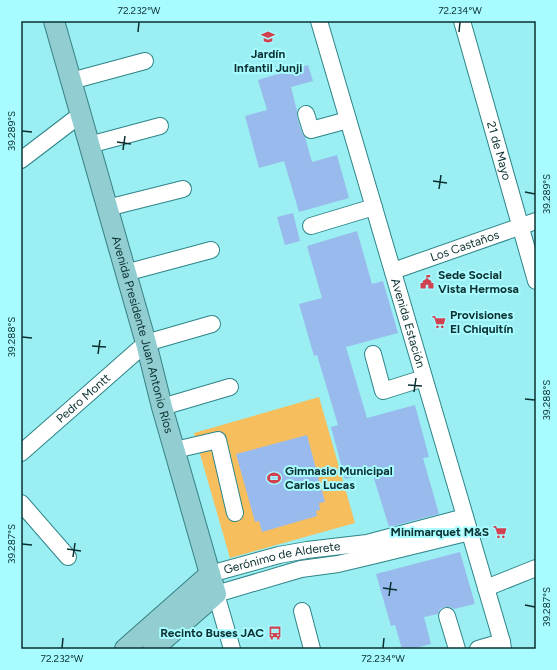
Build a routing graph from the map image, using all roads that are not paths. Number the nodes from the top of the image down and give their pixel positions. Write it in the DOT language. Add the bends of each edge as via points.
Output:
graph roads {
  1 [pos="54,21"];
  2 [pos="319,21"];
  3 [pos="463,22"];
  4 [pos="145,61"];
  5 [pos="71,80"];
  6 [pos="306,114"];
  7 [pos="80,115"];
  8 [pos="348,120"];
  9 [pos="160,126"];
  10 [pos="89,145"];
  11 [pos="21,160"];
  12 [pos="183,189"];
  13 [pos="374,207"];
  14 [pos="106,208"];
  15 [pos="536,221"];
  16 [pos="311,226"];
  17 [pos="520,226"];
  18 [pos="211,250"];
  19 [pos="393,271"];
  20 [pos="125,273"];
  21 [pos="536,281"];
  22 [pos="212,324"];
  23 [pos="146,343"];
  24 [pos="373,354"];
  25 [pos="424,378"];
  26 [pos="230,387"];
  27 [pos="162,407"];
  28 [pos="174,450"];
  29 [pos="21,453"];
  30 [pos="21,503"];
  31 [pos="235,513"];
  32 [pos="465,517"];
  33 [pos="470,532"];
  34 [pos="68,557"];
  35 [pos="536,568"];
  36 [pos="210,574"];
  37 [pos="486,588"];
  38 [pos="216,594"];
  39 [pos="302,611"];
  40 [pos="446,616"];
  41 [pos="503,645"];
  42 [pos="125,649"];
  43 [pos="153,649"];
  44 [pos="232,649"];
  45 [pos="312,649"];
  46 [pos="457,649"];
  47 [pos="478,649"];
  1 -- 5 [label="main road, Avenida Presidente Juan Antonio Ríos"];
  2 -- 8 [label="street, Avenida Estación"];
  3 -- 17 [label="street, 21 de Mayo"];
  4 -- 5 [label="street"];
  5 -- 7 [label="main road, Avenida Presidente Juan Antonio Ríos"];
  6 -- 8 [label="street" via="311,130"];
  7 -- 10 [label="main road, Avenida Presidente Juan Antonio Ríos"];
  7 -- 11 [label="street"];
  8 -- 13 [label="street, Avenida Estación"];
  9 -- 10 [label="street"];
  10 -- 14 [label="main road, Avenida Presidente Juan Antonio Ríos"];
  12 -- 14 [label="street"];
  13 -- 16 [label="street"];
  13 -- 19 [label="street, Avenida Estación"];
  14 -- 20 [label="main road, Avenida Presidente Juan Antonio Ríos"];
  15 -- 17 [label="street, Los Castaños"];
  17 -- 19 [label="street, Los Castaños"];
  17 -- 21 [label="street, 21 de Mayo"];
  18 -- 20 [label="street"];
  19 -- 25 [label="street, Avenida Estación"];
  20 -- 23 [label="main road, Avenida Presidente Juan Antonio Ríos"];
  22 -- 23 [label="street"];
  23 -- 27 [label="main road, Avenida Presidente Juan Antonio Ríos"];
  23 -- 29 [label="street, Pedro Montt"];
  24 -- 25 [label="street" via="384,391"];
  25 -- 32 [label="street, Avenida Estación"];
  26 -- 27 [label="street"];
  27 -- 28 [label="main road, Avenida Presidente Juan Antonio Ríos"];
  28 -- 31 [label="street" via="218,440"];
  28 -- 36 [label="main road, Avenida Presidente Juan Antonio Ríos"];
  30 -- 34 [label="street"];
  32 -- 33 [label="street, Avenida Estación"];
  32 -- 36 [label="street, Gerónimo de Alderete" via="366,543 280,555"];
  33 -- 37 [label="street, Avenida Estación"];
  33 -- 38 [label="street, Gerónimo de Alderete" via="338,564 301,569"];
  35 -- 37 [label="street"];
  36 -- 38 [label="main road, Avenida Presidente Juan Antonio Ríos"];
  36 -- 42 [label="main road, Gerónimo de Alderete"];
  37 -- 41 [label="street, Avenida Estación"];
  38 -- 43 [label="main road, Gerónimo de Alderete"];
  38 -- 44 [label="street, Avenida Presidente Juan Antonio Ríos"];
  39 -- 45 [label="street"];
  40 -- 46 [label="street"];
  41 -- 47 [label="street"];
}
